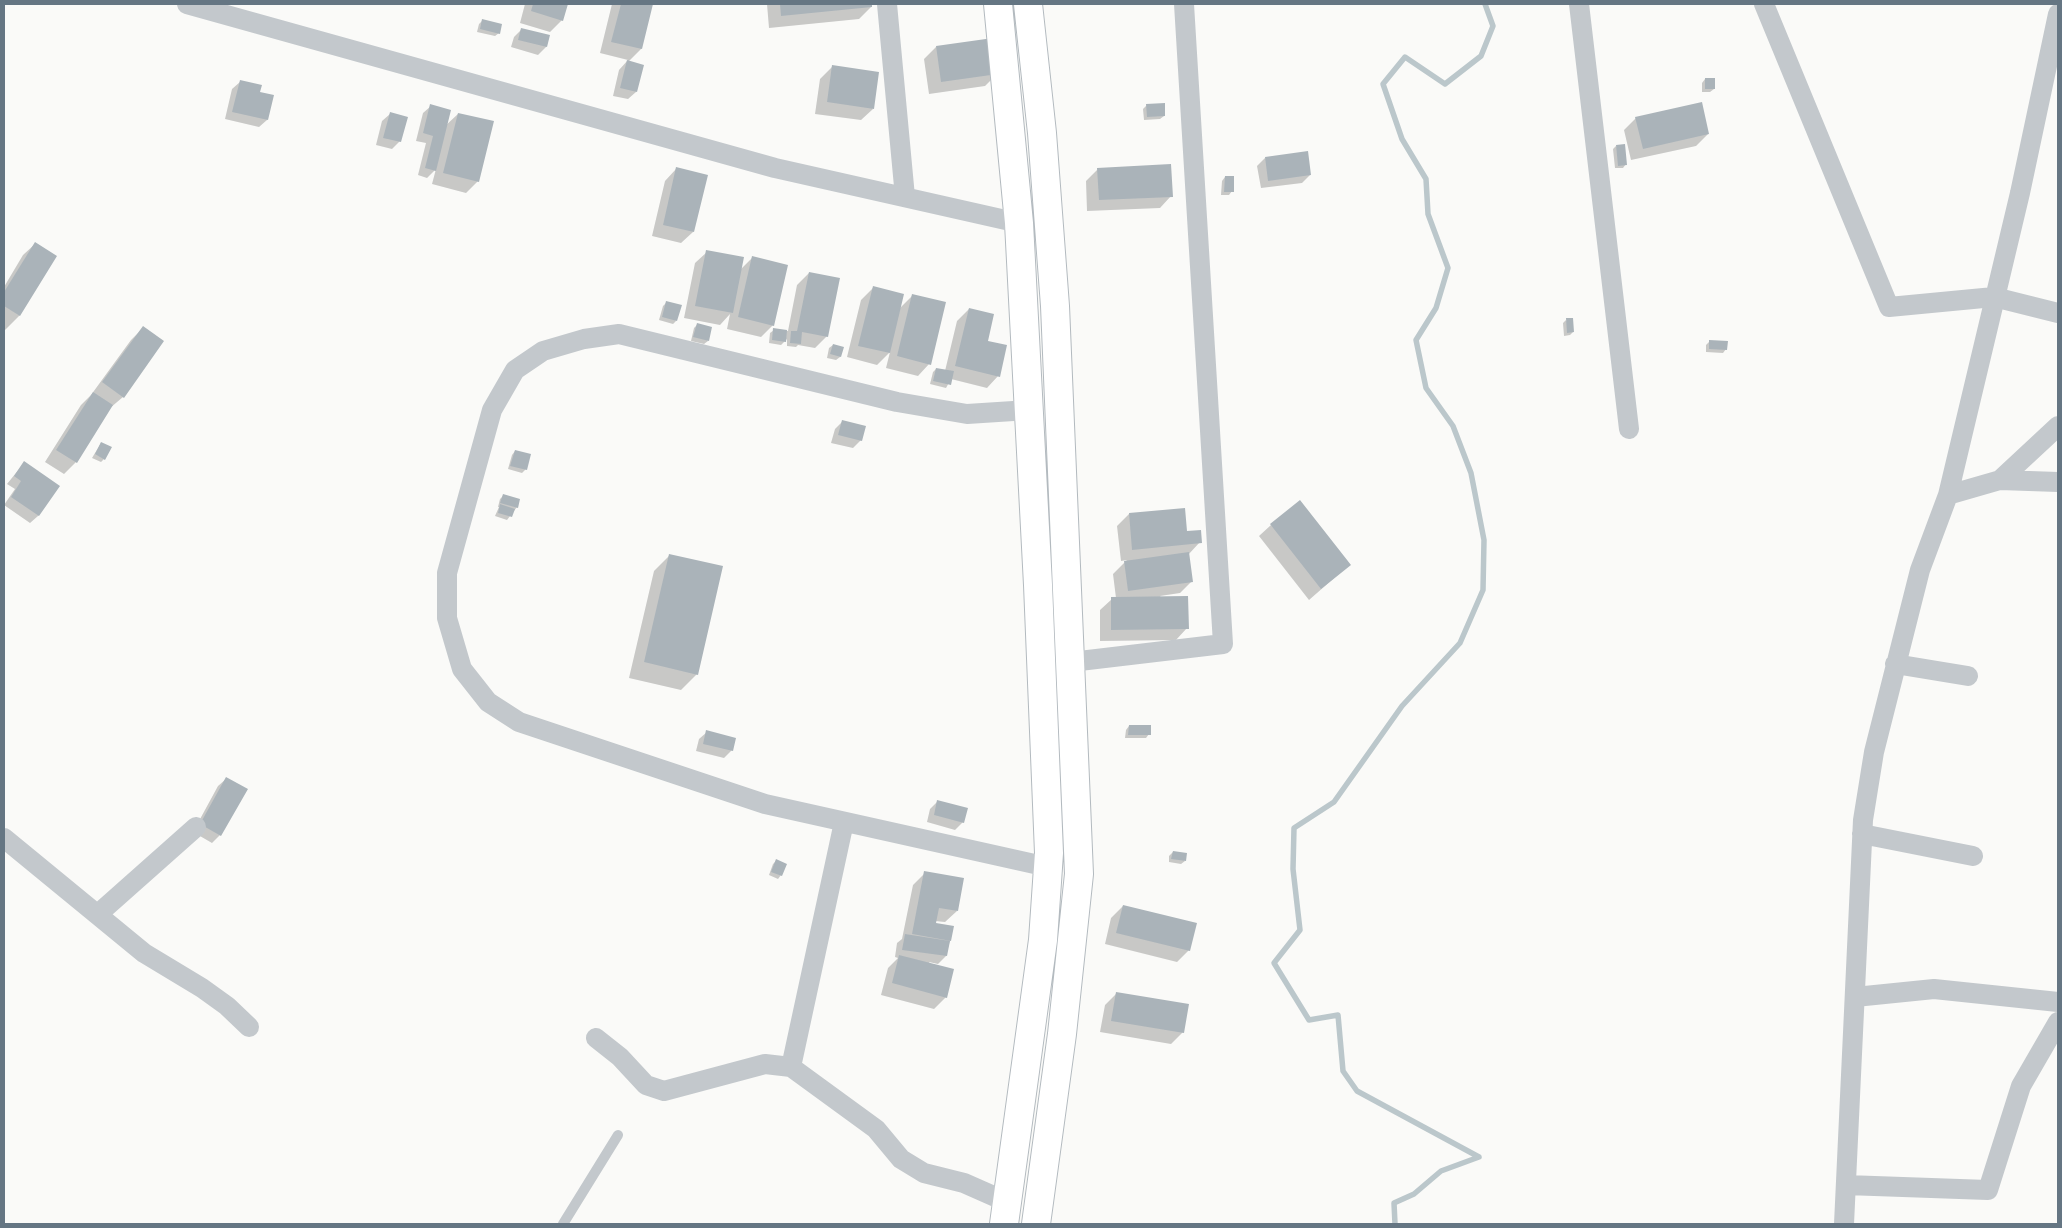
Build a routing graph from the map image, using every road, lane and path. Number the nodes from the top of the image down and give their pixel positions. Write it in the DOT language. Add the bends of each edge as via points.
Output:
graph roads {
  1 [pos="187,4"];
  2 [pos="887,4"];
  3 [pos="998,4"];
  4 [pos="1028,4"];
  5 [pos="1184,4"];
  6 [pos="1579,4"];
  7 [pos="1764,4"];
  8 [pos="2057,22"];
  9 [pos="905,198"];
  10 [pos="1019,223"];
  11 [pos="1994,297"];
  12 [pos="2058,313"];
  13 [pos="1029,410"];
  14 [pos="2058,426"];
  15 [pos="1629,429"];
  16 [pos="2000,480"];
  17 [pos="2058,482"];
  18 [pos="1948,495"];
  19 [pos="1071,662"];
  20 [pos="1895,664"];
  21 [pos="1968,676"];
  22 [pos="844,822"];
  23 [pos="196,827"];
  24 [pos="1862,834"];
  25 [pos="4,838"];
  26 [pos="1973,856"];
  27 [pos="1048,867"];
  28 [pos="98,914"];
  29 [pos="1855,997"];
  30 [pos="2058,1002"];
  31 [pos="2058,1022"];
  32 [pos="249,1027"];
  33 [pos="596,1038"];
  34 [pos="791,1067"];
  35 [pos="618,1135"];
  36 [pos="1846,1185"];
  37 [pos="1006,1213"];
  38 [pos="563,1224"];
  39 [pos="1036,1224"];
  40 [pos="1844,1224"];
  1 -- 9 [label="street" via="774,168"];
  2 -- 9 [label="street"];
  3 -- 10 [label="street"];
  4 -- 19 [label="street" via="1055,306"];
  5 -- 19 [label="street" via="1223,644"];
  6 -- 15 [label="street"];
  7 -- 11 [label="street" via="1889,307"];
  8 -- 11 [label="street"];
  9 -- 10 [label="street"];
  10 -- 13 [label="street"];
  11 -- 12 [label="street"];
  11 -- 18 [label="street"];
  13 -- 22 [label="street" via="967,414 897,402 619,334 543,351 514,370 492,410 447,573 448,618 462,669 488,702 519,722 765,804"];
  13 -- 27 [label="street"];
  14 -- 16 [label="street"];
  16 -- 17 [label="street"];
  16 -- 18 [label="street"];
  18 -- 20 [label="street" via="1920,570"];
  19 -- 39 [label="street" via="1079,874 1062,1034"];
  20 -- 21 [label="street"];
  20 -- 24 [label="street" via="1874,752"];
  22 -- 27 [label="street"];
  22 -- 34 [label="street"];
  23 -- 28 [label="street"];
  24 -- 26 [label="street"];
  24 -- 29 [label="street"];
  25 -- 28 [label="street"];
  27 -- 37 [label="street" via="1043,940"];
  28 -- 32 [label="street" via="144,953 202,988"];
  29 -- 30 [label="street" via="1934,989"];
  29 -- 36 [label="street"];
  31 -- 36 [label="street" via="2021,1086 1988,1190"];
  33 -- 34 [label="street" via="620,1057 646,1085 664,1091 765,1064"];
  34 -- 37 [label="street" via="876,1129 901,1159 924,1173 964,1183"];
  35 -- 38 [label="lane"];
  36 -- 40 [label="street"];
}
